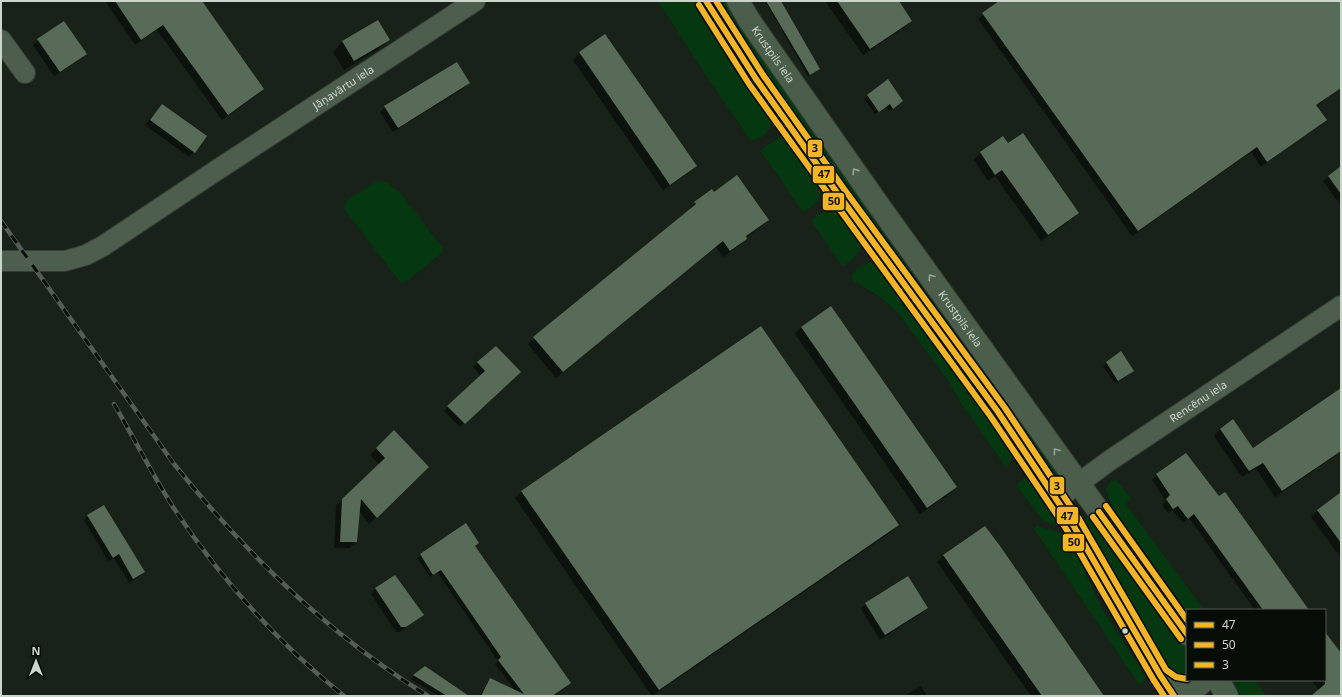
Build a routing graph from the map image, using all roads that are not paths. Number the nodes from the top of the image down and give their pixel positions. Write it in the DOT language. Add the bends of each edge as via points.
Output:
graph roads {
  1 [pos="475,1"];
  2 [pos="706,1"];
  3 [pos="738,1"];
  4 [pos="1,40"];
  5 [pos="25,73"];
  6 [pos="1,261"];
  7 [pos="1341,306"];
  8 [pos="1079,482"];
  9 [pos="1056,500"];
  10 [pos="1186,633"];
  11 [pos="1203,681"];
  12 [pos="1219,681"];
  13 [pos="1169,688"];
  14 [pos="1228,696"];
  1 -- 6 [label="street, Jāņavārtu iela" via="86,255 64,261"];
  2 -- 9 [label="main road" via="756,79 998,412"];
  8 -- 3 [label="main road, Krustpils iela, one-way" via="877,202"];
  4 -- 5 [label="street"];
  7 -- 8 [label="street, Rencēnu iela"];
  8 -- 9 [label="street, Rencēnu iela"];
  8 -- 10 [label="main road, Krustpils iela"];
  9 -- 13 [label="main road"];
  11 -- 13 [label="main road" via="1192,688"];
  12 -- 14 [label="main road"];
}
